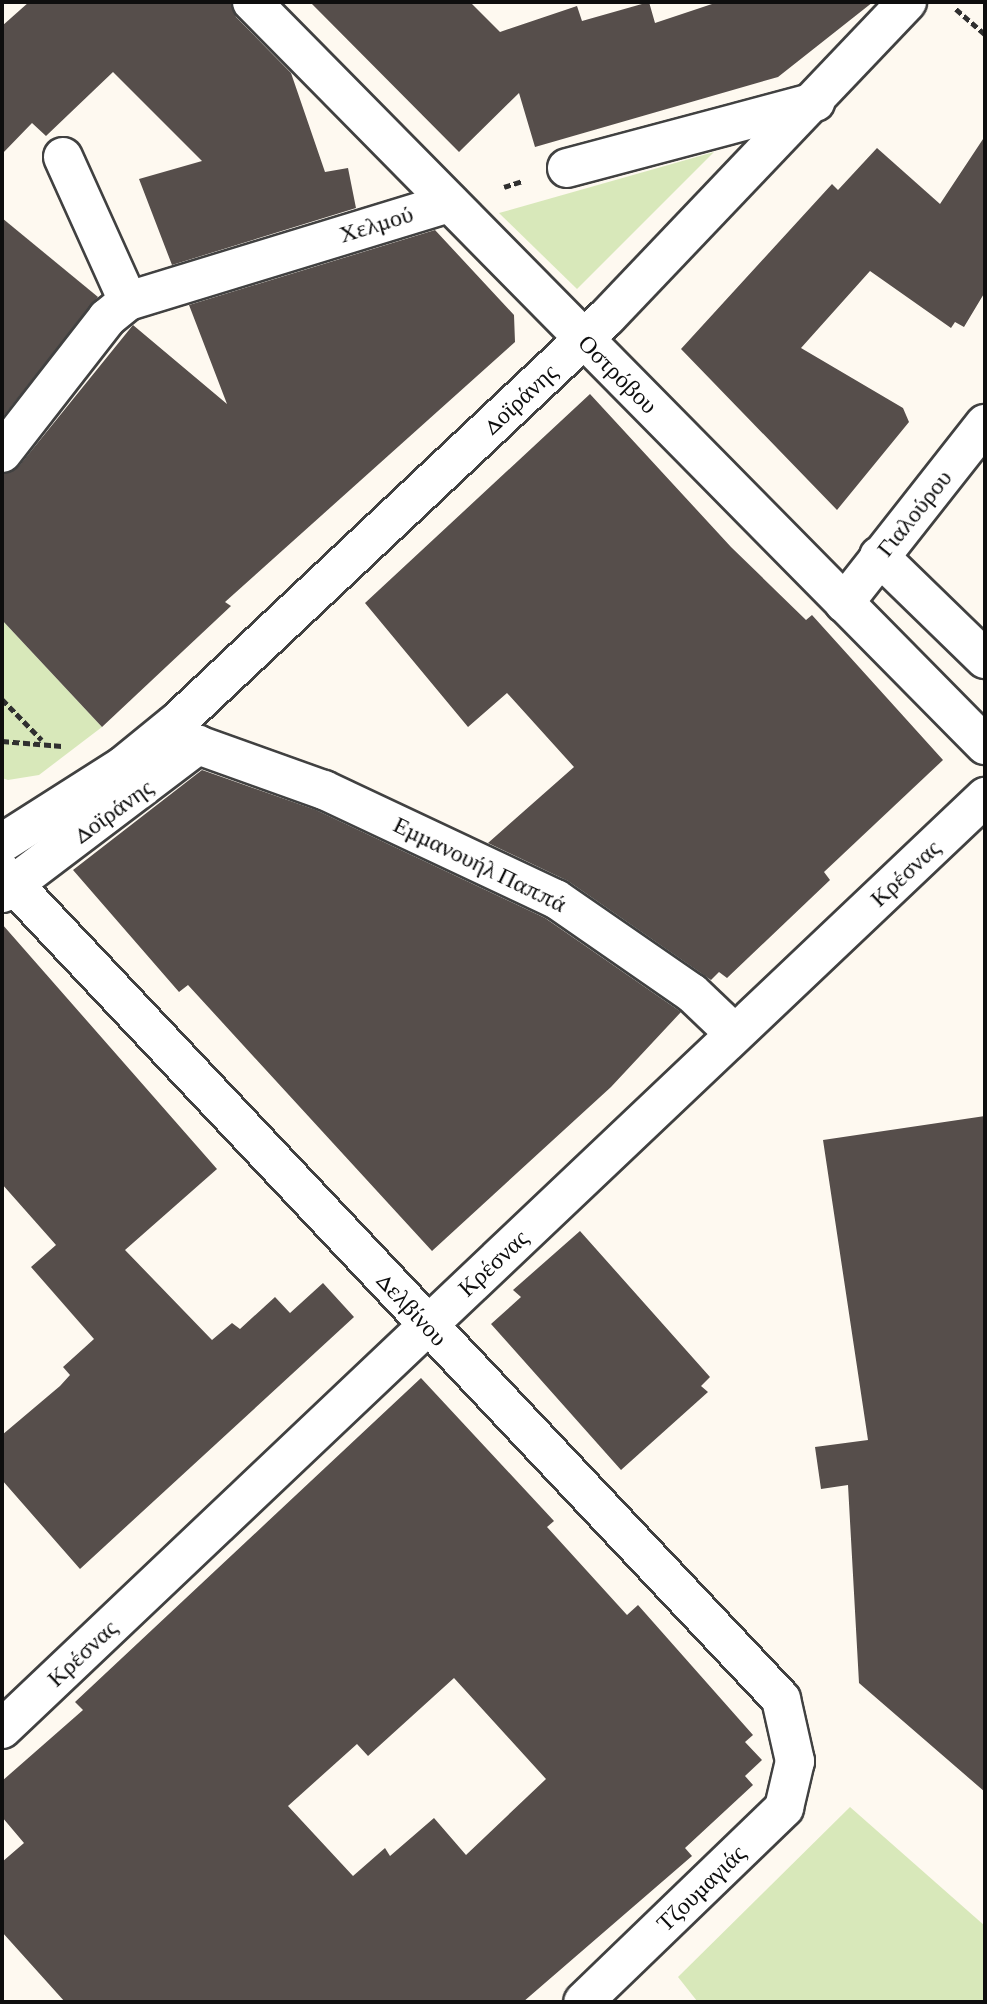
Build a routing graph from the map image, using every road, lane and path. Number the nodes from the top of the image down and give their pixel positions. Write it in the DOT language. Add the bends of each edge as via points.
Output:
graph roads {
  1 [pos="252,2"];
  2 [pos="906,2"];
  3 [pos="947,2"];
  4 [pos="985,34"];
  5 [pos="817,102"];
  6 [pos="63,157"];
  7 [pos="567,168"];
  8 [pos="449,202"];
  9 [pos="128,301"];
  10 [pos="584,339"];
  11 [pos="985,424"];
  12 [pos="2,453"];
  13 [pos="879,556"];
  14 [pos="844,603"];
  15 [pos="985,659"];
  16 [pos="2,699"];
  17 [pos="187,733"];
  18 [pos="2,741"];
  19 [pos="985,745"];
  20 [pos="985,797"];
  21 [pos="2,843"];
  22 [pos="5,883"];
  23 [pos="735,1034"];
  24 [pos="427,1325"];
  25 [pos="2,1729"];
  26 [pos="795,1761"];
  27 [pos="583,2002"];
  1 -- 8 [label="street, Οστρόβου"];
  2 -- 5 [label="street, Δοϊράνης"];
  3 -- 4 [label="path"];
  5 -- 7 [label="street"];
  5 -- 10 [label="street, Δοϊράνης"];
  6 -- 9 [label="street"];
  7 -- 8 [label="path"];
  8 -- 9 [label="street, Χελμού"];
  8 -- 10 [label="street, Οστρόβου"];
  9 -- 12 [label="street, Χελμού" via="107,318"];
  10 -- 14 [label="street, Οστρόβου"];
  10 -- 17 [label="street, Δοϊράνης"];
  11 -- 13 [label="street, Γιαλούρου"];
  13 -- 14 [label="street, Γιαλούρου"];
  13 -- 15 [label="street"];
  14 -- 19 [label="street, Οστρόβου"];
  16 -- 18 [label="path" via="43,740"];
  17 -- 21 [label="street, Δοϊράνης" via="122,766"];
  17 -- 22 [label="street, Δοϊράνης"];
  17 -- 23 [label="street, Εμμανουήλ Παππά" via="324,790 556,899 692,993"];
  20 -- 23 [label="street, Κρέσνας"];
  22 -- 24 [label="street, Δελβίνου"];
  23 -- 24 [label="street, Κρέσνας"];
  24 -- 25 [label="street, Κρέσνας"];
  24 -- 26 [label="street, Δελβίνου" via="781,1699"];
  26 -- 27 [label="street, Τζουμαγιάς" via="784,1808"];
}
